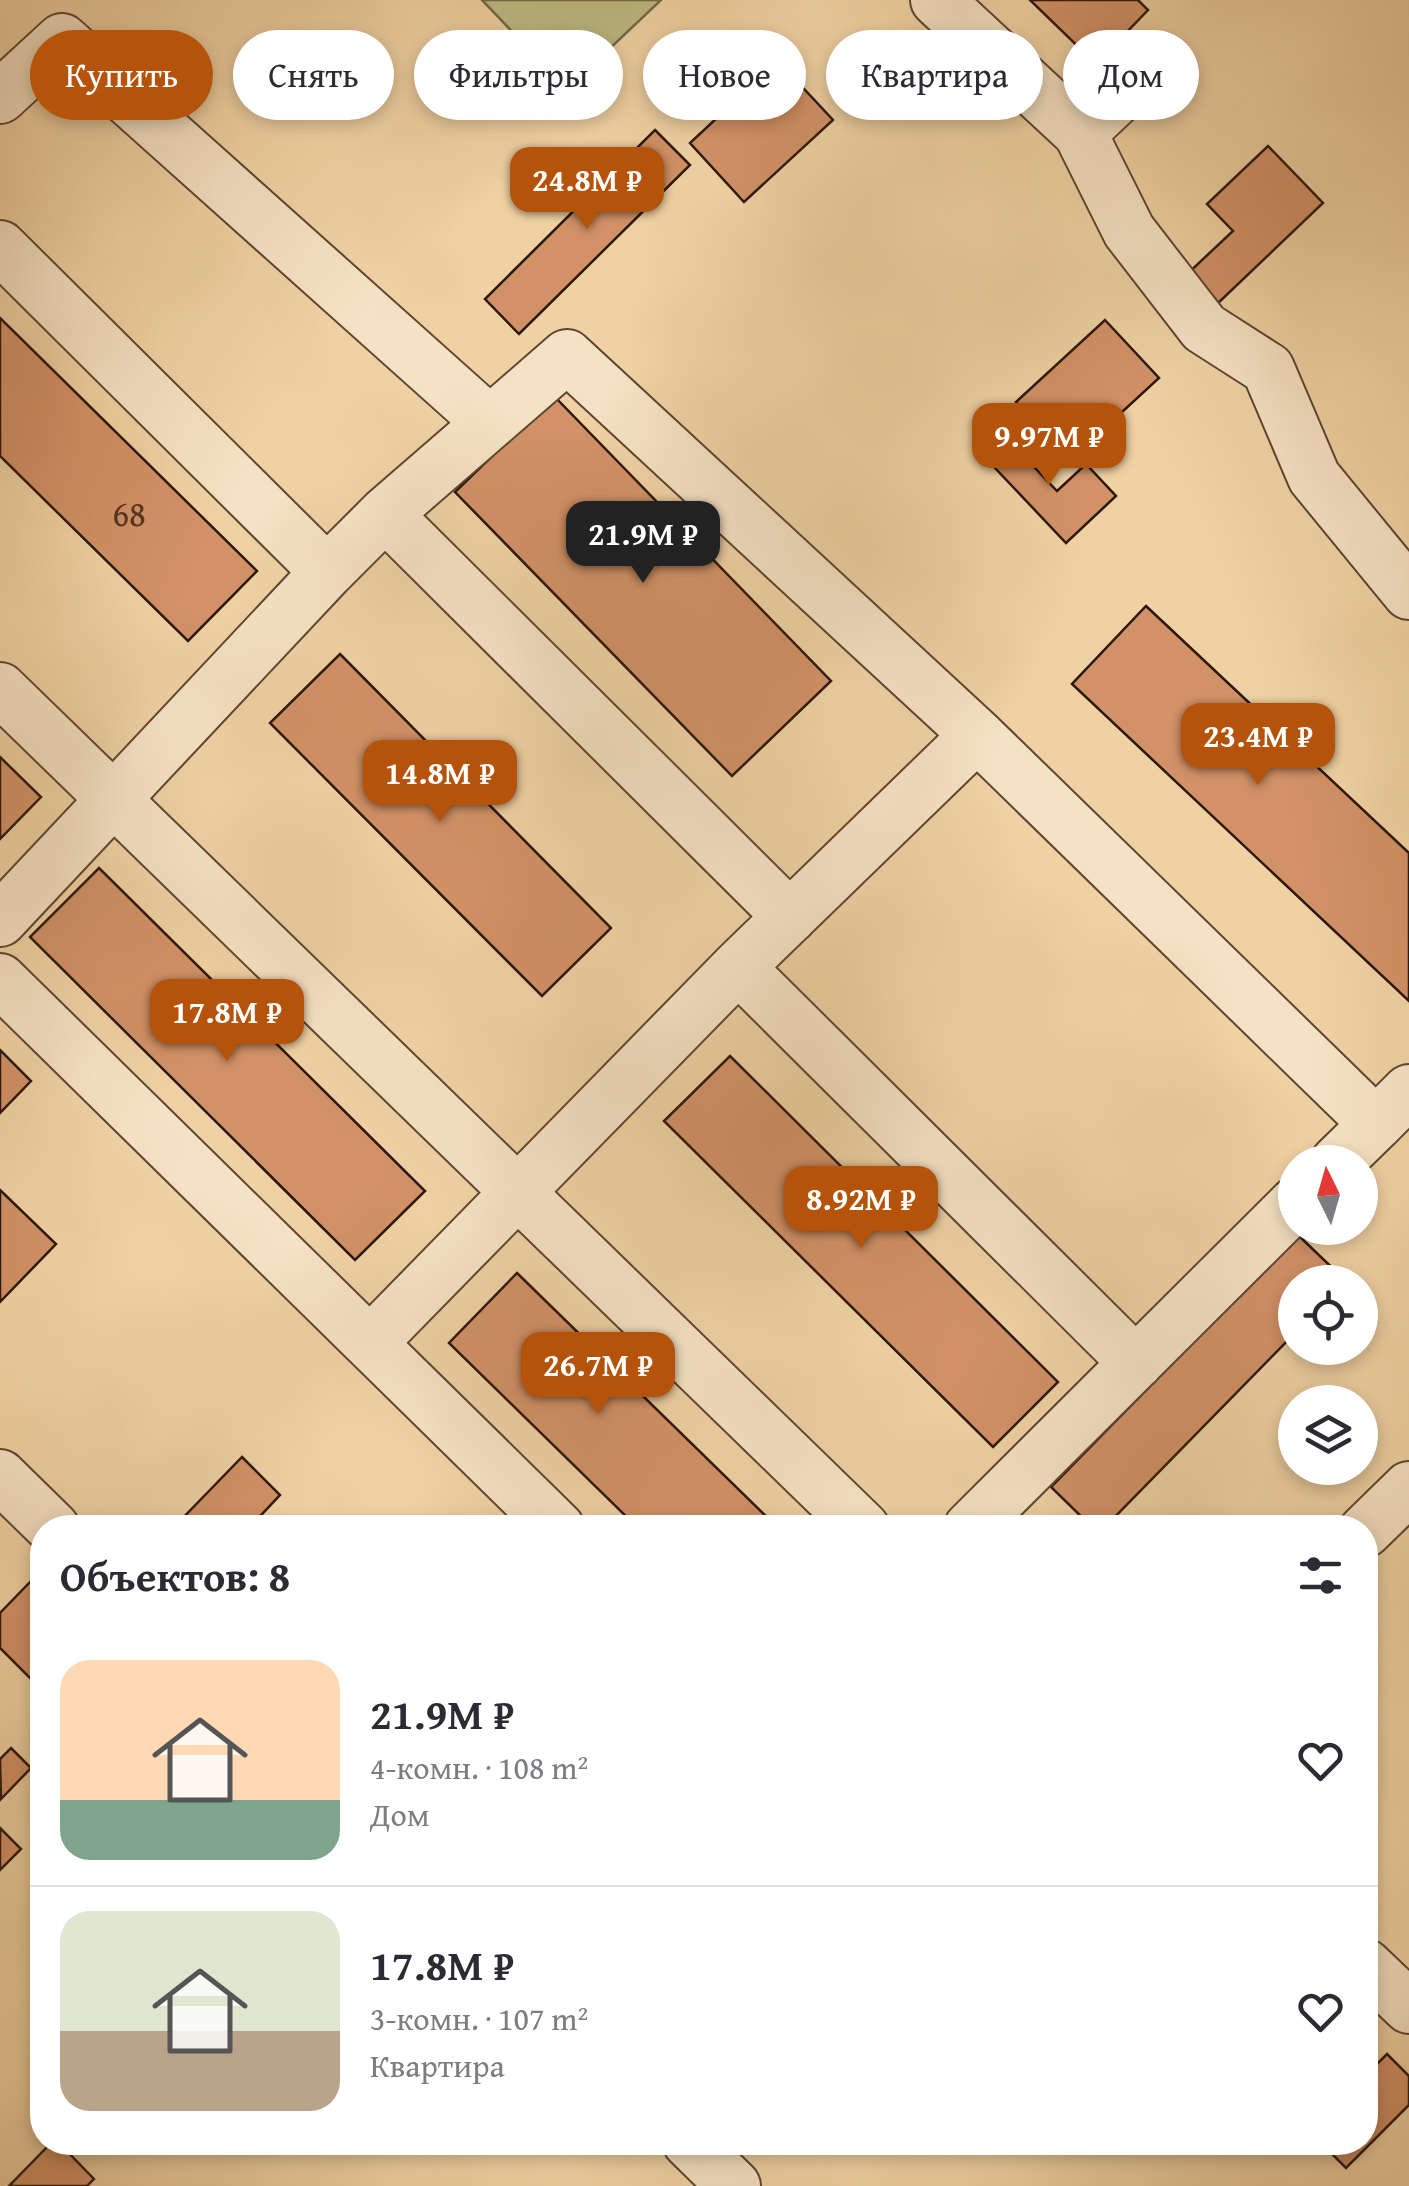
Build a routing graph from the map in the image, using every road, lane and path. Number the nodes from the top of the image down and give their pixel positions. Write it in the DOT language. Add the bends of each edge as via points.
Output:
graph roads {
  1 [pos="936,0"];
  2 [pos="0,96"];
  3 [pos="1095,120"];
  4 [pos="1080,134"];
  5 [pos="0,247"];
  6 [pos="490,423"];
  7 [pos="386,514"];
  8 [pos="327,572"];
  9 [pos="1409,592"];
  10 [pos="0,689"];
  11 [pos="977,735"];
  12 [pos="112,798"];
  13 [pos="790,917"];
  14 [pos="0,920"];
  15 [pos="738,966"];
  16 [pos="0,980"];
  17 [pos="1392,1108"];
  18 [pos="1354,1145"];
  19 [pos="518,1192"];
  20 [pos="1278,1221"];
  21 [pos="370,1344"];
  22 [pos="1136,1362"];
  23 [pos="0,1476"];
  24 [pos="1409,1488"];
  25 [pos="40,1515"];
  26 [pos="545,1515"];
  27 [pos="850,1515"];
  28 [pos="983,1515"];
  29 [pos="1378,1518"];
  30 [pos="1378,1977"];
  31 [pos="1409,2007"];
  1 -- 4 [label="street"];
  2 -- 6 [label="street" via="62,40"];
  3 -- 4 [label="street"];
  4 -- 9 [label="street" via="1130,231 1204,328 1268,368 1314,477"];
  5 -- 8 [label="street"];
  6 -- 7 [label="street"];
  6 -- 11 [label="street" via="567,356"];
  7 -- 8 [label="street"];
  7 -- 13 [label="street"];
  8 -- 12 [label="street"];
  10 -- 12 [label="street"];
  11 -- 13 [label="street"];
  11 -- 17 [label="street"];
  12 -- 14 [label="street"];
  12 -- 19 [label="street"];
  13 -- 15 [label="street"];
  15 -- 19 [label="street"];
  15 -- 22 [label="street"];
  16 -- 21 [label="street"];
  17 -- 18 [label="street"];
  19 -- 21 [label="street"];
  19 -- 27 [label="street"];
  20 -- 22 [label="street"];
  21 -- 26 [label="street"];
  22 -- 28 [label="street"];
  23 -- 25 [label="street"];
  24 -- 29 [label="street"];
  30 -- 31 [label="street"];
}
